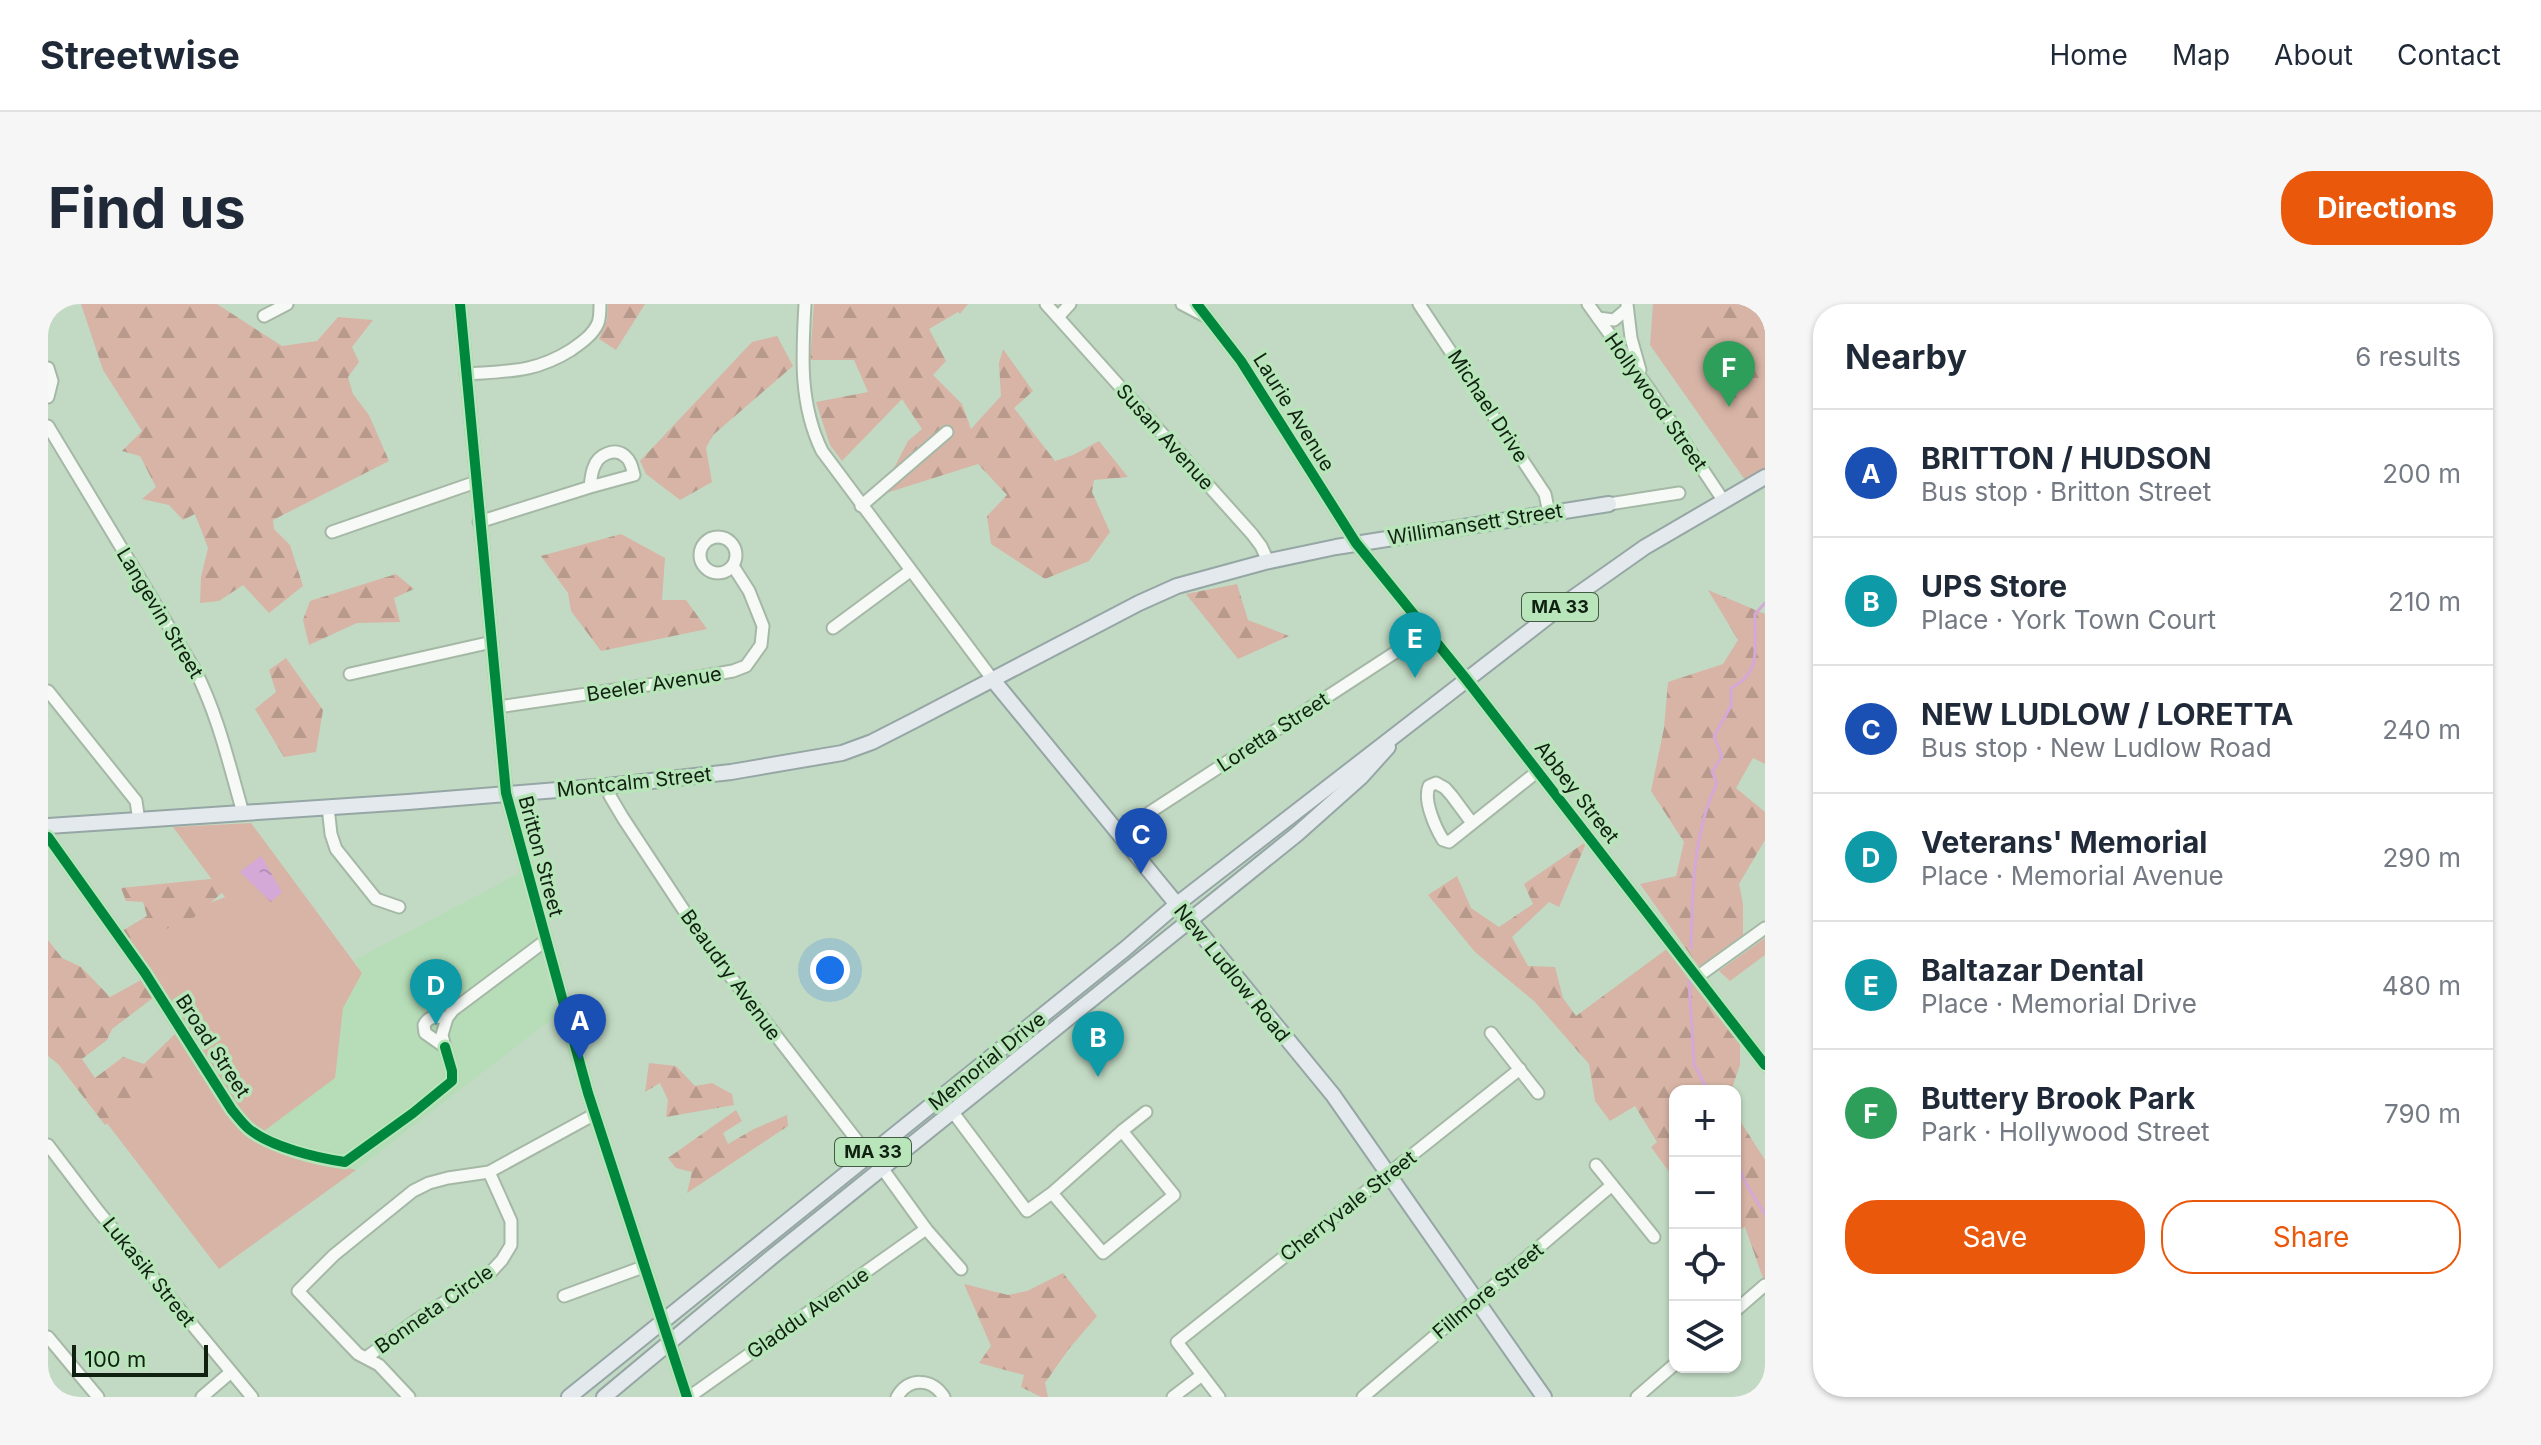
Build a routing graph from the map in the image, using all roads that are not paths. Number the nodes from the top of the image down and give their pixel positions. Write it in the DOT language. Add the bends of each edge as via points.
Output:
graph roads {
  1 [pos="287,304"];
  2 [pos="460,304"];
  3 [pos="600,304"];
  4 [pos="805,304"];
  5 [pos="1046,304"];
  6 [pos="1070,304"];
  7 [pos="1182,304"];
  8 [pos="1197,304"];
  9 [pos="1419,304"];
  10 [pos="1588,304"];
  11 [pos="1627,306"];
  12 [pos="264,316"];
  13 [pos="1058,317"];
  14 [pos="1209,318"];
  15 [pos="1598,318"];
  16 [pos="48,368"];
  17 [pos="466,374"];
  18 [pos="1649,389"];
  19 [pos="48,397"];
  20 [pos="48,426"];
  21 [pos="947,432"];
  22 [pos="1765,477"];
  23 [pos="476,482"];
  24 [pos="590,487"];
  25 [pos="1679,493"];
  26 [pos="1723,500"];
  27 [pos="1609,504"];
  28 [pos="861,506"];
  29 [pos="1549,513"];
  30 [pos="479,522"];
  31 [pos="332,532"];
  32 [pos="1356,543"];
  33 [pos="1268,561"];
  34 [pos="733,566"];
  35 [pos="910,571"];
  36 [pos="1179,585"];
  37 [pos="833,628"];
  38 [pos="1428,631"];
  39 [pos="492,642"];
  40 [pos="350,674"];
  41 [pos="1466,679"];
  42 [pos="993,680"];
  43 [pos="48,691"];
  44 [pos="498,707"];
  45 [pos="1405,725"];
  46 [pos="1538,771"];
  47 [pos="607,786"];
  48 [pos="506,793"];
  49 [pos="328,807"];
  50 [pos="243,813"];
  51 [pos="139,821"];
  52 [pos="1472,823"];
  53 [pos="48,826"];
  54 [pos="1118,833"];
  55 [pos="48,837"];
  56 [pos="1176,905"];
  57 [pos="399,907"];
  58 [pos="1188,920"];
  59 [pos="1765,928"];
  60 [pos="545,941"];
  61 [pos="1697,977"];
  62 [pos="447,1018"];
  63 [pos="1491,1033"];
  64 [pos="445,1047"];
  65 [pos="1765,1065"];
  66 [pos="1520,1069"];
  67 [pos="1538,1093"];
  68 [pos="952,1111"];
  69 [pos="1146,1112"];
  70 [pos="595,1114"];
  71 [pos="1122,1131"];
  72 [pos="48,1145"];
  73 [pos="869,1156"];
  74 [pos="1596,1165"];
  75 [pos="882,1168"];
  76 [pos="489,1172"];
  77 [pos="1389,1174"];
  78 [pos="1612,1185"];
  79 [pos="1052,1193"];
  80 [pos="926,1229"];
  81 [pos="1654,1237"];
  82 [pos="643,1267"];
  83 [pos="961,1269"];
  84 [pos="1765,1285"];
  85 [pos="564,1296"];
  86 [pos="1477,1301"];
  87 [pos="1741,1306"];
  88 [pos="662,1324"];
  89 [pos="48,1337"];
  90 [pos="669,1342"];
  91 [pos="367,1357"];
  92 [pos="1669,1369"];
  93 [pos="231,1372"];
  94 [pos="1202,1375"];
  95 [pos="98,1397"];
  96 [pos="202,1397"];
  97 [pos="252,1397"];
  98 [pos="409,1397"];
  99 [pos="569,1397"];
  100 [pos="604,1397"];
  101 [pos="688,1397"];
  102 [pos="897,1397"];
  103 [pos="944,1397"];
  104 [pos="1173,1397"];
  105 [pos="1219,1397"];
  106 [pos="1363,1397"];
  107 [pos="1544,1397"];
  108 [pos="1637,1397"];
  1 -- 12 [label="street"];
  2 -- 17 [label="street, Britton Street"];
  3 -- 17 [label="street" via="590,336 554,360 527,369"];
  4 -- 28 [label="street, New Ludlow Road" via="803,374 810,423 825,456"];
  5 -- 13 [label="street, Susan Avenue"];
  6 -- 13 [label="street"];
  7 -- 14 [label="street"];
  8 -- 14 [label="street, Laurie Avenue"];
  9 -- 29 [label="street, Michael Drive" via="1545,494"];
  10 -- 15 [label="street, Hollywood Street"];
  11 -- 15 [label="street" via="1614,320"];
  11 -- 18 [label="street" via="1636,358"];
  13 -- 33 [label="street, Susan Avenue" via="1252,534"];
  14 -- 32 [label="street, Laurie Avenue"];
  15 -- 18 [label="street, Hollywood Street"];
  16 -- 19 [label="street"];
  17 -- 23 [label="street, Britton Street"];
  18 -- 26 [label="street, Hollywood Street"];
  20 -- 50 [label="street, Langevin Street" via="206,691"];
  21 -- 28 [label="street"];
  22 -- 26 [label="main road, MA 33"];
  23 -- 30 [label="street, Britton Street"];
  23 -- 31 [label="street"];
  24 -- 30 [label="street"];
  25 -- 27 [label="street, Willimansett Street"];
  26 -- 41 [label="main road, Memorial Drive / MA 33" via="1593,583"];
  27 -- 29 [label="main road, Willimansett Street"];
  28 -- 35 [label="street, New Ludlow Road"];
  29 -- 32 [label="main road, Willimansett Street"];
  30 -- 39 [label="street, Britton Street"];
  32 -- 33 [label="main road, Willimansett Street"];
  32 -- 38 [label="street, Abbey Street"];
  33 -- 36 [label="main road, Willimansett Street"];
  34 -- 44 [label="street, Beeler Avenue" via="763,626 759,648 746,666"];
  35 -- 37 [label="street"];
  35 -- 42 [label="street, New Ludlow Road"];
  36 -- 42 [label="main road, Montcalm Street"];
  38 -- 41 [label="street, Abbey Street"];
  38 -- 54 [label="street, Loretta Street"];
  39 -- 40 [label="street"];
  39 -- 44 [label="street, Britton Street"];
  41 -- 45 [label="main road, Memorial Drive / MA 33"];
  41 -- 46 [label="street, Abbey Street"];
  42 -- 47 [label="main road, Montcalm Street" via="842,753"];
  42 -- 54 [label="main road, New Ludlow Road"];
  43 -- 51 [label="street" via="136,801"];
  44 -- 48 [label="street, Britton Street"];
  45 -- 56 [label="main road, Memorial Drive / MA 33"];
  45 -- 58 [label="main road, Memorial Drive / MA 33" via="1340,797"];
  46 -- 52 [label="street"];
  46 -- 61 [label="street, Abbey Street"];
  47 -- 48 [label="main road, Montcalm Street"];
  47 -- 73 [label="street, Beaudry Avenue" via="710,950"];
  48 -- 49 [label="main road, Montcalm Street"];
  48 -- 60 [label="street, Britton Street"];
  49 -- 50 [label="main road, Montcalm Street"];
  49 -- 57 [label="street" via="336,849 376,899"];
  50 -- 51 [label="main road, Montcalm Street"];
  51 -- 53 [label="main road, Montcalm Street"];
  52 -- 52 [label="street" via="1445,788 1429,786 1426,794 1443,840 1449,842"];
  54 -- 56 [label="main road, New Ludlow Road"];
  55 -- 64 [label="street, Broad Street" via="145,973 232,1110 266,1139 345,1162 452,1081"];
  56 -- 58 [label="main road, New Ludlow Road"];
  56 -- 73 [label="main road, Memorial Drive / MA 33"];
  58 -- 68 [label="main road, Memorial Drive / MA 33"];
  58 -- 77 [label="main road, New Ludlow Road" via="1333,1095"];
  59 -- 61 [label="street"];
  60 -- 62 [label="street"];
  60 -- 70 [label="street, Britton Street"];
  61 -- 65 [label="street, Abbey Street"];
  62 -- 64 [label="street"];
  62 -- 64 [label="street" via="429,1018 424,1027"];
  63 -- 66 [label="street"];
  66 -- 67 [label="street"];
  66 -- 77 [label="street, Cherryvale Street"];
  68 -- 75 [label="main road, Memorial Drive / MA 33"];
  68 -- 79 [label="street" via="1027,1211"];
  69 -- 71 [label="street"];
  70 -- 76 [label="street"];
  70 -- 82 [label="street, Britton Street"];
  71 -- 79 [label="street"];
  71 -- 79 [label="street" via="1174,1195 1103,1253"];
  72 -- 93 [label="street, Lukasik Street"];
  73 -- 88 [label="main road, Memorial Drive / MA 33"];
  74 -- 78 [label="street"];
  75 -- 80 [label="street"];
  75 -- 90 [label="main road, Memorial Drive / MA 33"];
  76 -- 91 [label="street, Bonneta Circle" via="511,1221 511,1245 502,1260"];
  76 -- 91 [label="street" via="448,1178 413,1191 298,1291 358,1354"];
  77 -- 86 [label="main road, New Ludlow Road"];
  77 -- 94 [label="street, Cherryvale Street" via="1177,1342"];
  78 -- 81 [label="street"];
  78 -- 86 [label="street, Fillmore Street"];
  80 -- 83 [label="street"];
  80 -- 101 [label="street, Gladdu Avenue"];
  82 -- 85 [label="street"];
  82 -- 88 [label="street, Britton Street"];
  84 -- 87 [label="street"];
  86 -- 106 [label="street, Fillmore Street"];
  86 -- 107 [label="main road, New Ludlow Road"];
  88 -- 90 [label="street, Britton Street"];
  88 -- 99 [label="main road, Memorial Drive / MA 33"];
  89 -- 95 [label="street"];
  90 -- 100 [label="main road, Memorial Drive / MA 33"];
  90 -- 101 [label="street, Britton Street"];
  91 -- 98 [label="street"];
  92 -- 108 [label="street"];
  93 -- 96 [label="street"];
  93 -- 97 [label="street, Lukasik Street"];
  94 -- 104 [label="street"];
  94 -- 105 [label="street"];
  102 -- 103 [label="street" via="919,1382 933,1385"];
}
